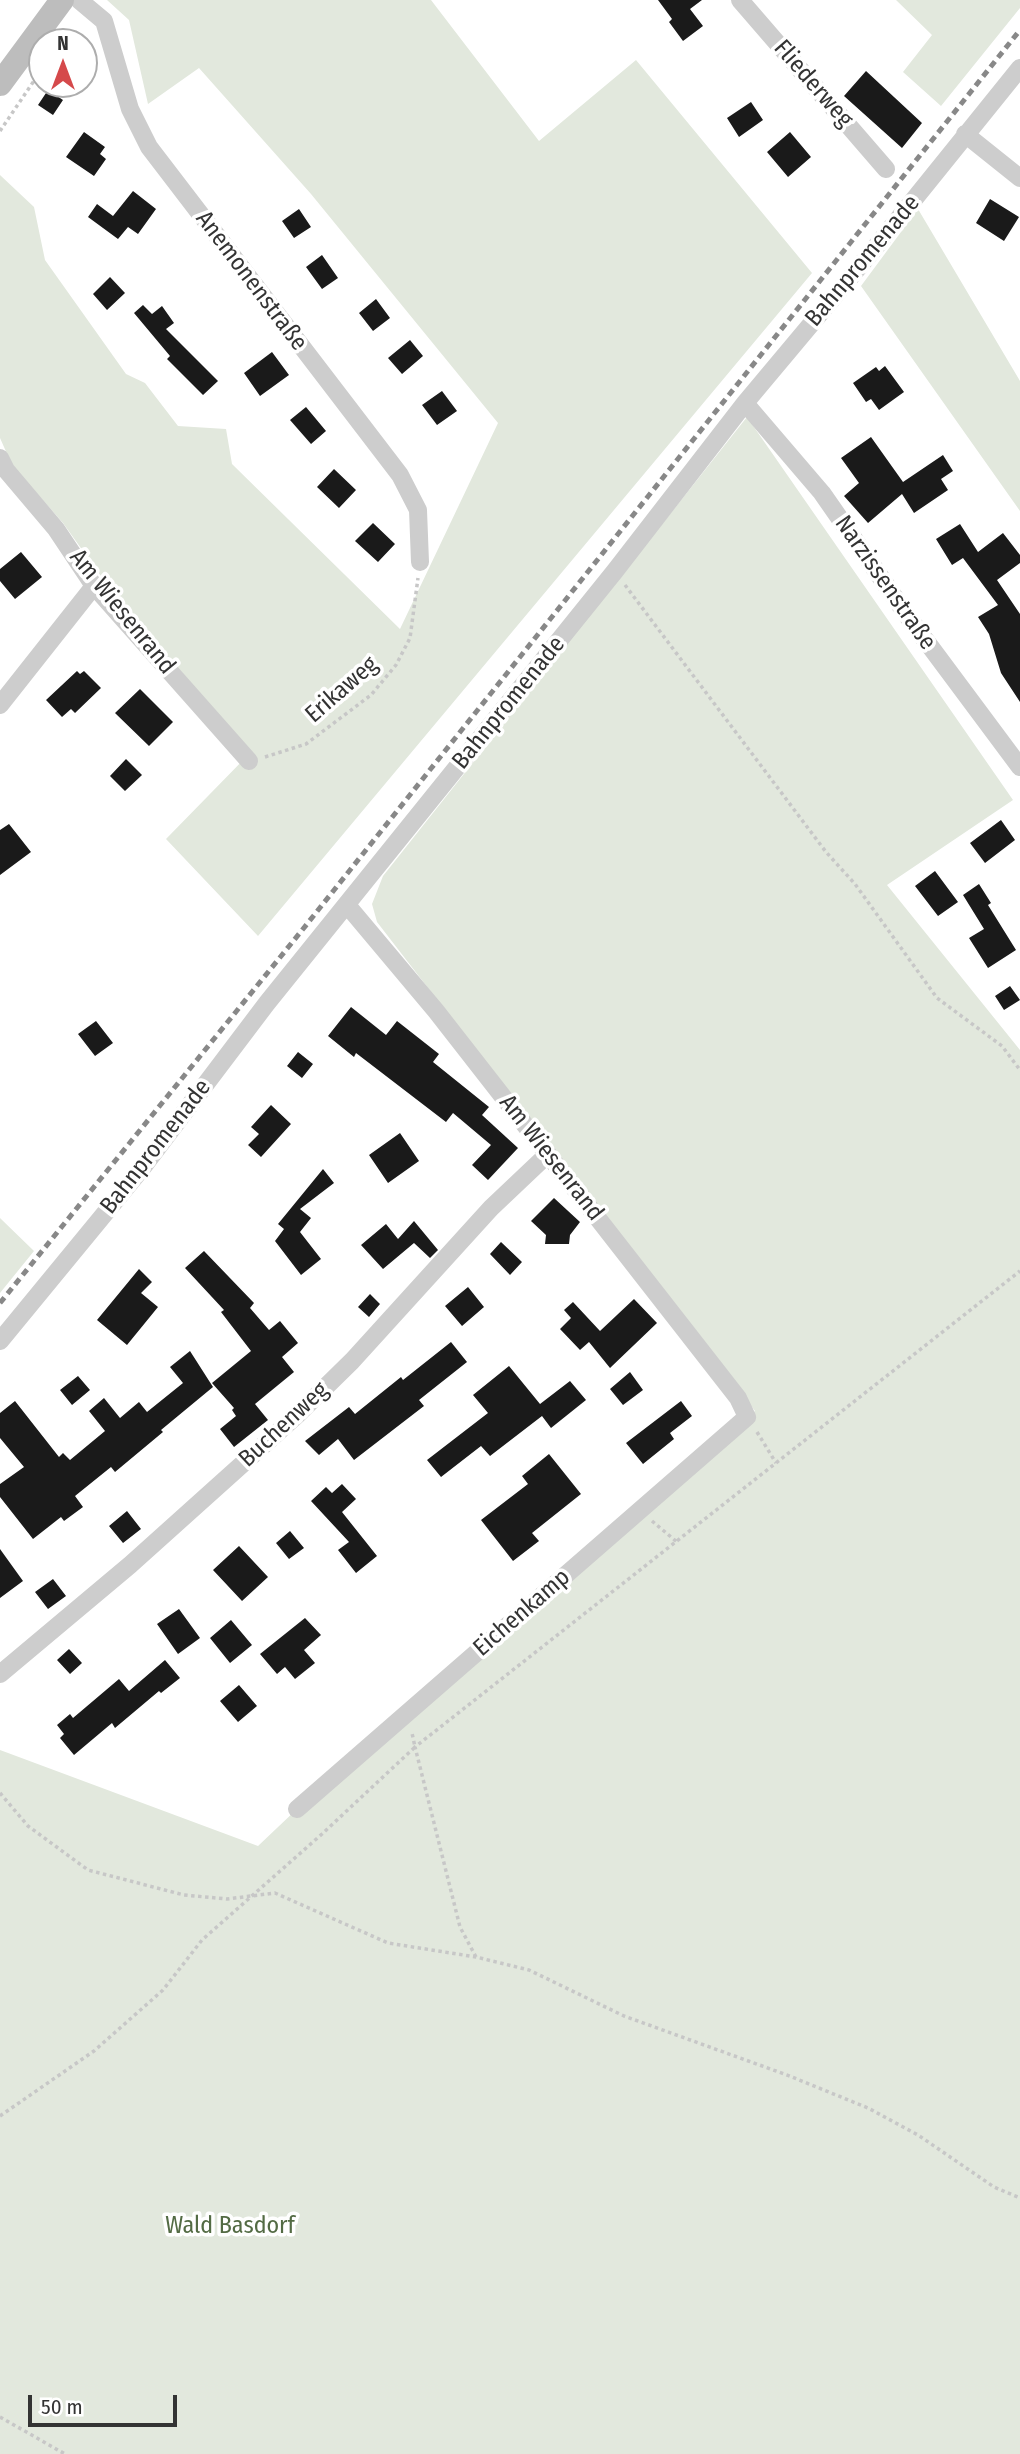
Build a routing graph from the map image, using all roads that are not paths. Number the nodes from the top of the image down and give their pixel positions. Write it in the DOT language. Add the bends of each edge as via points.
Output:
graph roads {
  1 [pos="62,0"];
  2 [pos="79,0"];
  3 [pos="740,0"];
  4 [pos="1020,68"];
  5 [pos="0,84"];
  6 [pos="965,134"];
  7 [pos="886,169"];
  8 [pos="1020,178"];
  9 [pos="745,403"];
  10 [pos="0,458"];
  11 [pos="420,562"];
  12 [pos="94,586"];
  13 [pos="0,705"];
  14 [pos="249,761"];
  15 [pos="1020,767"];
  16 [pos="347,905"];
  17 [pos="548,1154"];
  18 [pos="0,1341"];
  19 [pos="747,1417"];
  20 [pos="0,1674"];
  21 [pos="298,1809"];
  1 -- 5 [label="main road"];
  2 -- 11 [label="street, Anemonenstraße" via="104,21 130,109 149,147 400,475 418,510"];
  3 -- 7 [label="street, Fliederweg"];
  4 -- 6 [label="street, Bahnpromenade"];
  6 -- 8 [label="street"];
  6 -- 9 [label="street, Bahnpromenade"];
  9 -- 15 [label="street, Narzissenstraße" via="821,493"];
  9 -- 16 [label="street, Bahnpromenade"];
  10 -- 12 [label="street, Am Wiesenrand"];
  12 -- 13 [label="street"];
  12 -- 14 [label="street, Am Wiesenrand"];
  16 -- 17 [label="street, Am Wiesenrand"];
  16 -- 18 [label="street, Bahnpromenade" via="143,1167"];
  17 -- 19 [label="street, Am Wiesenrand" via="738,1398"];
  17 -- 20 [label="street, Buchenweg" via="298,1415"];
  19 -- 21 [label="street, Eichenkamp"];
}
